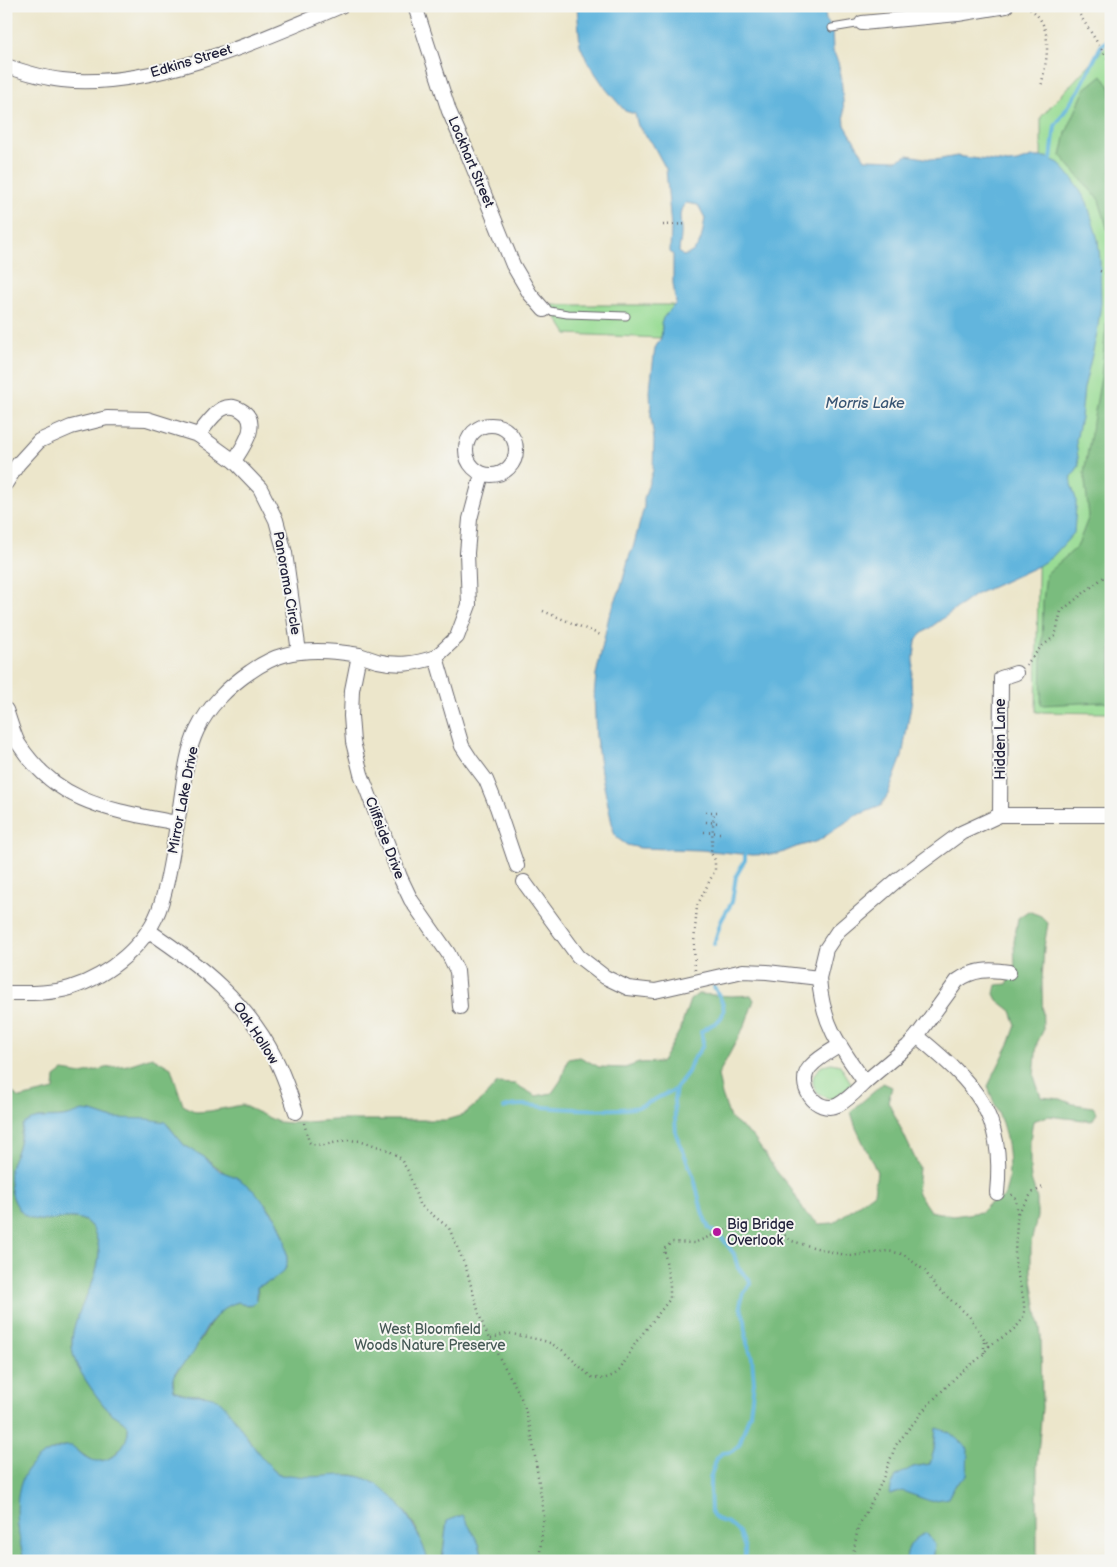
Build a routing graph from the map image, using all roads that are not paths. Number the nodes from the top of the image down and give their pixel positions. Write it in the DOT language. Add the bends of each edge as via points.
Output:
graph roads {
  1 [pos="340,6"];
  2 [pos="415,6"];
  3 [pos="1006,6"];
  4 [pos="862,23"];
  5 [pos="832,28"];
  6 [pos="6,66"];
  7 [pos="544,310"];
  8 [pos="626,316"];
  9 [pos="198,435"];
  10 [pos="234,461"];
  11 [pos="482,474"];
  12 [pos="6,483"];
  13 [pos="299,652"];
  14 [pos="358,655"];
  15 [pos="436,657"];
  16 [pos="1016,673"];
  17 [pos="6,710"];
  18 [pos="1000,815"];
  19 [pos="1111,815"];
  20 [pos="177,823"];
  21 [pos="517,866"];
  22 [pos="524,882"];
  23 [pos="149,931"];
  24 [pos="1009,972"];
  25 [pos="819,978"];
  26 [pos="6,993"];
  27 [pos="460,1008"];
  28 [pos="917,1036"];
  29 [pos="839,1046"];
  30 [pos="865,1082"];
  31 [pos="296,1111"];
  32 [pos="997,1192"];
  1 -- 6 [label="street, Edkins Street" via="262,39 184,66 142,76 63,80"];
  2 -- 7 [label="street, Lockhart Street" via="449,111 513,265"];
  3 -- 4 [label="street"];
  4 -- 5 [label="lane"];
  7 -- 8 [label="lane"];
  9 -- 10 [label="street, Panorama Circle"];
  9 -- 10 [label="street" via="220,410 236,407 243,410 251,423 250,431"];
  9 -- 12 [label="street, Panorama Circle" via="147,419 107,418 71,427 39,441"];
  10 -- 13 [label="street, Panorama Circle" via="260,488 276,520 285,553"];
  11 -- 15 [label="street" via="470,519 467,553 469,605 457,637"];
  13 -- 14 [label="street, Mirror Lake Drive"];
  13 -- 20 [label="street, Mirror Lake Drive" via="274,658 249,672 211,708 197,730"];
  14 -- 15 [label="street, Mirror Lake Drive" via="402,664"];
  14 -- 27 [label="street, Cliffside Drive" via="351,716 361,774 411,900 457,971"];
  15 -- 21 [label="street" via="462,746 486,780"];
  16 -- 18 [label="street, Hidden Lane" via="1001,678"];
  17 -- 20 [label="street" via="17,741 41,772 64,791 94,805"];
  18 -- 19 [label="street"];
  18 -- 25 [label="street" via="961,833 861,910 838,931 826,949"];
  20 -- 23 [label="street, Mirror Lake Drive" via="170,872 161,905"];
  22 -- 25 [label="street" via="578,956 605,977 628,988 655,991 743,972"];
  23 -- 26 [label="street, Mirror Lake Drive" via="120,960 99,975 70,988"];
  23 -- 31 [label="street, Oak Hollow" via="211,976 237,1001 275,1057"];
  24 -- 28 [label="street" via="982,970 963,976"];
  25 -- 29 [label="street" via="820,997"];
  28 -- 30 [label="street"];
  28 -- 32 [label="street" via="962,1075 986,1107 997,1141"];
  29 -- 30 [label="street"];
  29 -- 30 [label="street" via="809,1068 804,1083 808,1093 822,1105 838,1105"];
}
